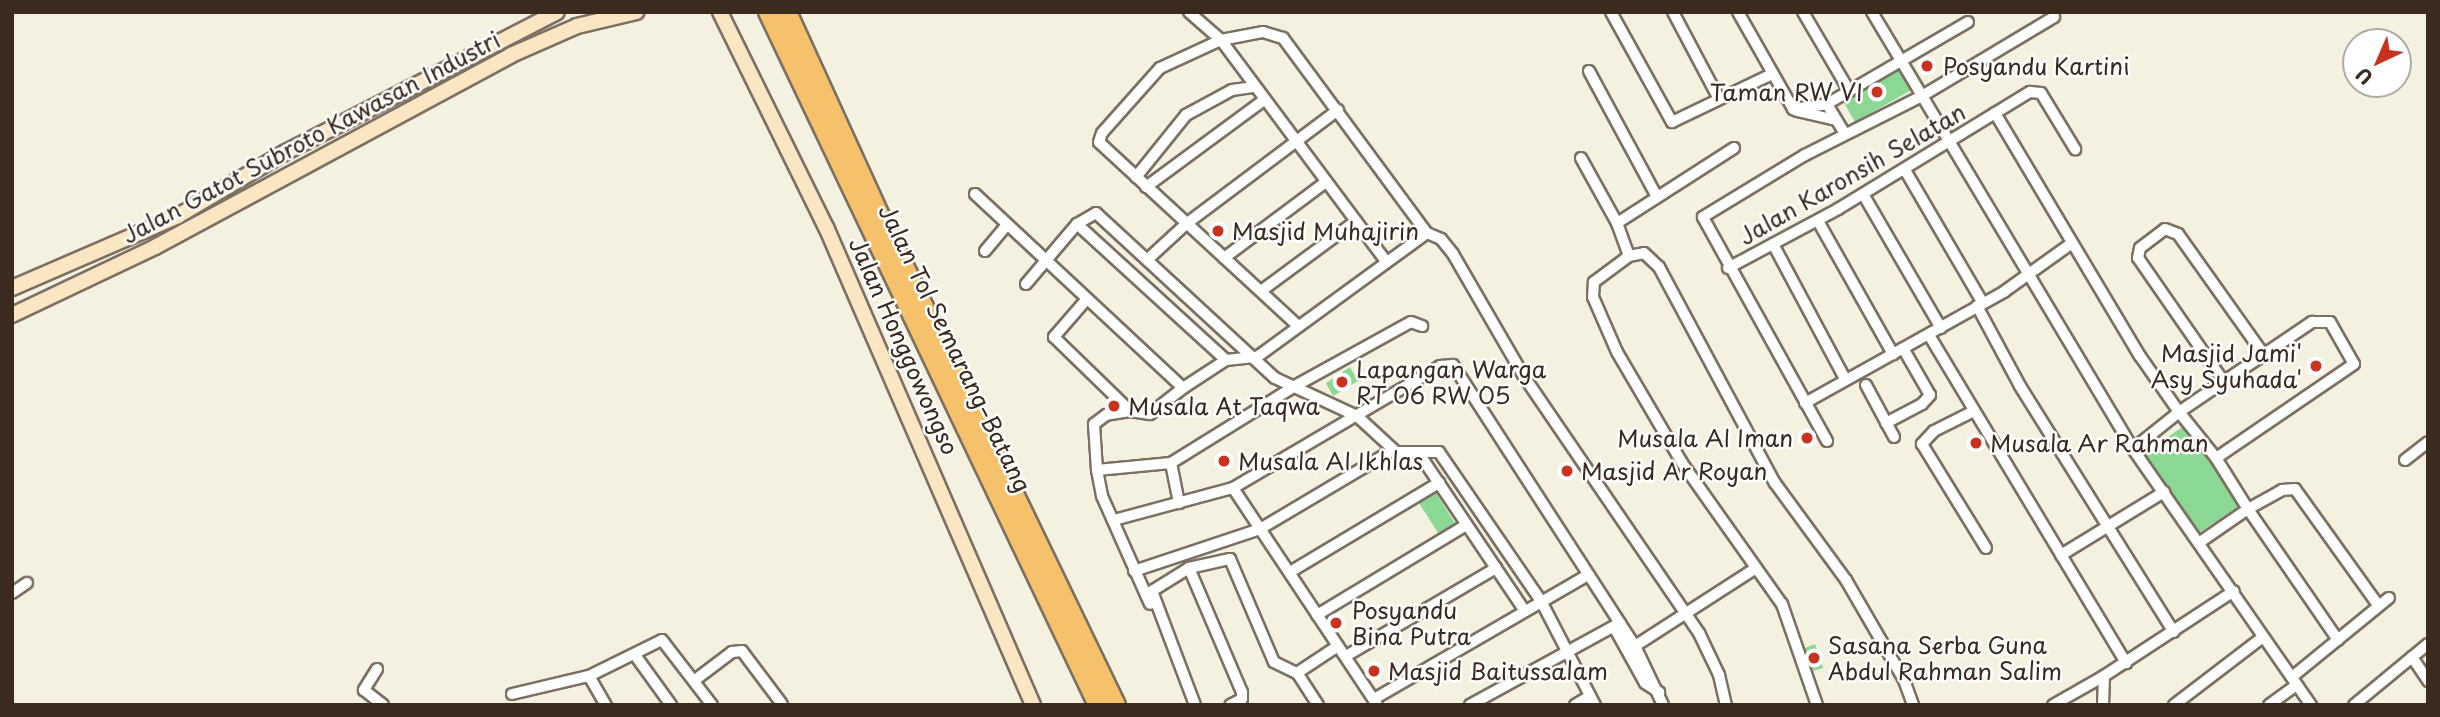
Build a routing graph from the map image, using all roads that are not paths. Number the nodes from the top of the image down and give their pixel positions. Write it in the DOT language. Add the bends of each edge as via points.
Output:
graph roads {
  1 [pos="557,12"];
  2 [pos="636,12"];
  3 [pos="720,12"];
  4 [pos="768,12"];
  5 [pos="787,12"];
  6 [pos="1189,12"];
  7 [pos="1611,12"];
  8 [pos="1673,12"];
  9 [pos="1738,12"];
  10 [pos="1803,12"];
  11 [pos="1872,12"];
  12 [pos="2054,17"];
  13 [pos="1968,22"];
  14 [pos="1221,40"];
  15 [pos="1900,59"];
  16 [pos="1589,71"];
  17 [pos="1772,74"];
  18 [pos="1253,87"];
  19 [pos="1848,89"];
  20 [pos="1922,96"];
  21 [pos="1718,97"];
  22 [pos="1264,100"];
  23 [pos="1826,104"];
  24 [pos="1338,110"];
  25 [pos="1797,111"];
  26 [pos="1995,114"];
  27 [pos="1836,120"];
  28 [pos="1845,134"];
  29 [pos="1948,140"];
  30 [pos="1295,142"];
  31 [pos="1734,148"];
  32 [pos="2076,149"];
  33 [pos="1580,159"];
  34 [pos="1905,170"];
  35 [pos="1136,177"];
  36 [pos="1326,182"];
  37 [pos="1146,187"];
  38 [pos="975,194"];
  39 [pos="1863,194"];
  40 [pos="1657,197"];
  41 [pos="1356,221"];
  42 [pos="1818,221"];
  43 [pos="1618,223"];
  44 [pos="1077,224"];
  45 [pos="1186,224"];
  46 [pos="1006,226"];
  47 [pos="1427,233"];
  48 [pos="2072,243"];
  49 [pos="1773,244"];
  50 [pos="985,251"];
  51 [pos="1629,256"];
  52 [pos="1224,258"];
  53 [pos="1148,259"];
  54 [pos="1386,261"];
  55 [pos="1045,262"];
  56 [pos="1728,268"];
  57 [pos="2026,275"];
  58 [pos="1026,284"];
  59 [pos="12,288"];
  60 [pos="1261,291"];
  61 [pos="1086,300"];
  62 [pos="1979,304"];
  63 [pos="12,316"];
  64 [pos="1296,324"];
  65 [pos="1422,326"];
  66 [pos="1941,328"];
  67 [pos="1929,335"];
  68 [pos="1903,348"];
  69 [pos="1893,354"];
  70 [pos="2264,355"];
  71 [pos="1256,357"];
  72 [pos="1226,360"];
  73 [pos="1846,379"];
  74 [pos="2224,382"];
  75 [pos="1866,385"];
  76 [pos="1295,386"];
  77 [pos="1183,388"];
  78 [pos="1805,403"];
  79 [pos="1130,411"];
  80 [pos="1974,411"];
  81 [pos="2179,412"];
  82 [pos="1357,416"];
  83 [pos="1886,423"];
  84 [pos="1894,437"];
  85 [pos="1827,441"];
  86 [pos="2428,442"];
  87 [pos="2133,449"];
  88 [pos="1393,450"];
  89 [pos="1420,456"];
  90 [pos="2216,458"];
  91 [pos="2405,460"];
  92 [pos="1171,463"];
  93 [pos="1097,470"];
  94 [pos="1439,483"];
  95 [pos="1233,488"];
  96 [pos="2164,492"];
  97 [pos="1179,503"];
  98 [pos="2248,509"];
  99 [pos="1114,520"];
  100 [pos="1466,525"];
  101 [pos="2108,526"];
  102 [pos="1260,529"];
  103 [pos="2200,542"];
  104 [pos="1986,548"];
  105 [pos="2061,555"];
  106 [pos="1189,568"];
  107 [pos="1496,568"];
  108 [pos="1756,568"];
  109 [pos="1134,571"];
  110 [pos="1290,572"];
  111 [pos="1588,575"];
  112 [pos="27,583"];
  113 [pos="2234,591"];
  114 [pos="12,593"];
  115 [pos="2389,598"];
  116 [pos="1541,601"];
  117 [pos="2378,605"];
  118 [pos="1524,610"];
  119 [pos="1687,614"];
  120 [pos="1317,615"];
  121 [pos="1617,625"];
  122 [pos="2174,632"];
  123 [pos="2263,637"];
  124 [pos="2339,640"];
  125 [pos="2428,644"];
  126 [pos="1338,646"];
  127 [pos="1635,646"];
  128 [pos="1569,649"];
  129 [pos="635,654"];
  130 [pos="1346,656"];
  131 [pos="2412,657"];
  132 [pos="2126,663"];
  133 [pos="377,669"];
  134 [pos="1297,673"];
  135 [pos="589,676"];
  136 [pos="2106,676"];
  137 [pos="695,680"];
  138 [pos="2294,681"];
  139 [pos="2428,681"];
  140 [pos="1659,693"];
  141 [pos="512,694"];
  142 [pos="1592,700"];
  143 [pos="1376,702"];
  144 [pos="782,704"];
  145 [pos="383,705"];
  146 [pos="606,705"];
  147 [pos="671,705"];
  148 [pos="712,705"];
  149 [pos="1033,705"];
  150 [pos="1098,705"];
  151 [pos="1116,705"];
  152 [pos="1193,705"];
  153 [pos="1230,705"];
  154 [pos="1318,705"];
  155 [pos="1469,705"];
  156 [pos="1575,705"];
  157 [pos="1662,705"];
  158 [pos="1726,705"];
  159 [pos="1817,705"];
  160 [pos="1913,705"];
  161 [pos="2053,705"];
  162 [pos="2103,705"];
  163 [pos="2174,705"];
  164 [pos="2269,705"];
  165 [pos="2311,705"];
  166 [pos="2354,705"];
  1 -- 59 [label="street, Jalan Gatot Subroto Kawasan Industri" via="284,153 178,216"];
  2 -- 63 [label="street, Jalan Gatot Subroto Kawasan Industri" via="577,26 511,55 155,247"];
  3 -- 149 [label="street, Jalan Honggowongso" via="826,227"];
  4 -- 150 [label="highway, Jalan Tol Semarang–Batang"];
  5 -- 151 [label="highway, Jalan Tol Semarang–Batang"];
  6 -- 14 [label="street"];
  7 -- 21 [label="street" via="1672,122"];
  8 -- 21 [label="street"];
  9 -- 17 [label="street"];
  10 -- 19 [label="street"];
  11 -- 15 [label="street"];
  12 -- 20 [label="street"];
  13 -- 15 [label="street"];
  14 -- 18 [label="street"];
  14 -- 24 [label="street" via="1263,32 1283,38"];
  14 -- 35 [label="street" via="1171,61 1131,98 1099,137"];
  15 -- 19 [label="street"];
  15 -- 20 [label="street"];
  16 -- 40 [label="street"];
  17 -- 21 [label="street"];
  17 -- 25 [label="street"];
  18 -- 22 [label="street"];
  18 -- 35 [label="street" via="1232,90 1186,115"];
  19 -- 23 [label="street"];
  20 -- 28 [label="street"];
  20 -- 29 [label="street"];
  22 -- 30 [label="street"];
  22 -- 37 [label="street"];
  23 -- 25 [label="street"];
  23 -- 27 [label="street"];
  24 -- 30 [label="street"];
  24 -- 47 [label="street"];
  25 -- 27 [label="street"];
  26 -- 29 [label="street, Jalan Karonsih Selatan"];
  26 -- 32 [label="street, Jalan Karonsih Selatan" via="2036,90"];
  26 -- 48 [label="street"];
  27 -- 28 [label="street"];
  28 -- 56 [label="street" via="1707,211 1703,220"];
  29 -- 34 [label="street, Jalan Karonsih Selatan"];
  29 -- 57 [label="street"];
  30 -- 36 [label="street"];
  30 -- 45 [label="street"];
  31 -- 40 [label="street"];
  33 -- 43 [label="street"];
  34 -- 39 [label="street, Jalan Karonsih Selatan"];
  34 -- 62 [label="street"];
  35 -- 37 [label="street"];
  36 -- 41 [label="street"];
  36 -- 52 [label="street"];
  37 -- 45 [label="street"];
  38 -- 46 [label="street"];
  39 -- 42 [label="street, Jalan Karonsih Selatan"];
  39 -- 66 [label="street"];
  40 -- 43 [label="street"];
  41 -- 54 [label="street"];
  41 -- 60 [label="street"];
  42 -- 49 [label="street, Jalan Karonsih Selatan"];
  42 -- 69 [label="street"];
  43 -- 51 [label="street"];
  44 -- 53 [label="street" via="1096,213"];
  44 -- 55 [label="street"];
  44 -- 72 [label="street"];
  45 -- 52 [label="street"];
  45 -- 53 [label="street"];
  46 -- 50 [label="street"];
  46 -- 55 [label="street"];
  47 -- 54 [label="street"];
  47 -- 119 [label="street" via="1441,239 1454,254 1525,378"];
  48 -- 57 [label="street"];
  48 -- 81 [label="street"];
  49 -- 56 [label="street, Jalan Karonsih Selatan"];
  49 -- 73 [label="street"];
  51 -- 108 [label="street" via="1594,282 1596,308 1617,352 1702,494"];
  51 -- 160 [label="street" via="1648,254 1663,274 1775,484 1846,580 1904,680"];
  52 -- 60 [label="street"];
  53 -- 71 [label="street"];
  54 -- 64 [label="street"];
  55 -- 58 [label="street"];
  55 -- 61 [label="street"];
  56 -- 78 [label="street"];
  57 -- 62 [label="street"];
  57 -- 87 [label="street"];
  60 -- 64 [label="street"];
  61 -- 77 [label="street"];
  61 -- 79 [label="street" via="1054,333"];
  62 -- 66 [label="street"];
  62 -- 101 [label="street" via="2020,386"];
  64 -- 71 [label="street"];
  65 -- 76 [label="street" via="1411,323"];
  66 -- 67 [label="street"];
  67 -- 68 [label="street"];
  67 -- 80 [label="street"];
  68 -- 69 [label="street"];
  68 -- 83 [label="street" via="1930,395"];
  69 -- 73 [label="street"];
  70 -- 74 [label="street"];
  70 -- 74 [label="street" via="2178,234 2165,229 2140,248 2138,258"];
  70 -- 90 [label="street" via="2312,322 2323,320 2330,322 2354,365"];
  71 -- 72 [label="street"];
  71 -- 76 [label="street" via="1275,379"];
  72 -- 77 [label="street"];
  73 -- 78 [label="street"];
  74 -- 81 [label="street"];
  75 -- 83 [label="street"];
  76 -- 82 [label="street"];
  76 -- 92 [label="street"];
  77 -- 79 [label="street" via="1150,414"];
  78 -- 85 [label="street"];
  79 -- 93 [label="street" via="1106,415 1094,424"];
  80 -- 104 [label="street" via="1934,431 1922,444"];
  80 -- 105 [label="street"];
  81 -- 87 [label="street"];
  81 -- 90 [label="street"];
  82 -- 88 [label="street"];
  82 -- 95 [label="street"];
  82 -- 111 [label="street" via="1447,365 1455,369"];
  83 -- 84 [label="street"];
  86 -- 91 [label="street"];
  87 -- 96 [label="street"];
  88 -- 89 [label="street"];
  88 -- 102 [label="street"];
  89 -- 94 [label="street"];
  89 -- 116 [label="street" via="1432,450 1443,456"];
  90 -- 98 [label="street"];
  92 -- 93 [label="street"];
  92 -- 97 [label="street"];
  93 -- 99 [label="street" via="1102,496"];
  94 -- 100 [label="street"];
  94 -- 110 [label="street"];
  95 -- 97 [label="street"];
  95 -- 102 [label="street"];
  96 -- 101 [label="street"];
  96 -- 103 [label="street"];
  97 -- 99 [label="street"];
  98 -- 103 [label="street"];
  98 -- 117 [label="street" via="2283,490 2295,489"];
  98 -- 124 [label="street"];
  99 -- 109 [label="street"];
  100 -- 107 [label="street"];
  100 -- 120 [label="street"];
  101 -- 105 [label="street"];
  101 -- 122 [label="street"];
  102 -- 109 [label="street"];
  102 -- 110 [label="street"];
  103 -- 113 [label="street"];
  105 -- 132 [label="street"];
  106 -- 134 [label="street" via="1230,559 1274,662"];
  106 -- 152 [label="street" via="1152,591"];
  106 -- 153 [label="street" via="1242,692 1242,699"];
  107 -- 118 [label="street"];
  107 -- 130 [label="street"];
  108 -- 119 [label="street"];
  108 -- 159 [label="street" via="1787,613"];
  109 -- 152 [label="street"];
  110 -- 120 [label="street"];
  111 -- 116 [label="street"];
  111 -- 121 [label="street"];
  112 -- 114 [label="street"];
  113 -- 122 [label="street"];
  113 -- 123 [label="street"];
  115 -- 117 [label="street"];
  116 -- 118 [label="street"];
  116 -- 128 [label="street"];
  117 -- 124 [label="street"];
  118 -- 143 [label="street"];
  119 -- 127 [label="street"];
  119 -- 158 [label="street" via="1708,649"];
  120 -- 126 [label="street"];
  121 -- 127 [label="street"];
  121 -- 128 [label="street"];
  121 -- 140 [label="street" via="1645,683"];
  122 -- 132 [label="street"];
  123 -- 138 [label="street"];
  123 -- 163 [label="street"];
  124 -- 138 [label="street"];
  125 -- 131 [label="street"];
  126 -- 130 [label="street"];
  126 -- 134 [label="street"];
  127 -- 140 [label="street"];
  128 -- 142 [label="street"];
  128 -- 155 [label="street"];
  129 -- 135 [label="street"];
  129 -- 137 [label="street" via="662,639"];
  129 -- 147 [label="street"];
  130 -- 143 [label="street"];
  131 -- 139 [label="street"];
  131 -- 166 [label="street"];
  132 -- 136 [label="street"];
  133 -- 145 [label="street" via="364,690"];
  134 -- 154 [label="street"];
  135 -- 141 [label="street"];
  135 -- 146 [label="street"];
  136 -- 161 [label="street"];
  136 -- 162 [label="street"];
  137 -- 144 [label="street" via="732,652 742,651"];
  137 -- 148 [label="street"];
  138 -- 164 [label="street"];
  138 -- 165 [label="street"];
  140 -- 157 [label="street"];
  142 -- 156 [label="street"];
}
